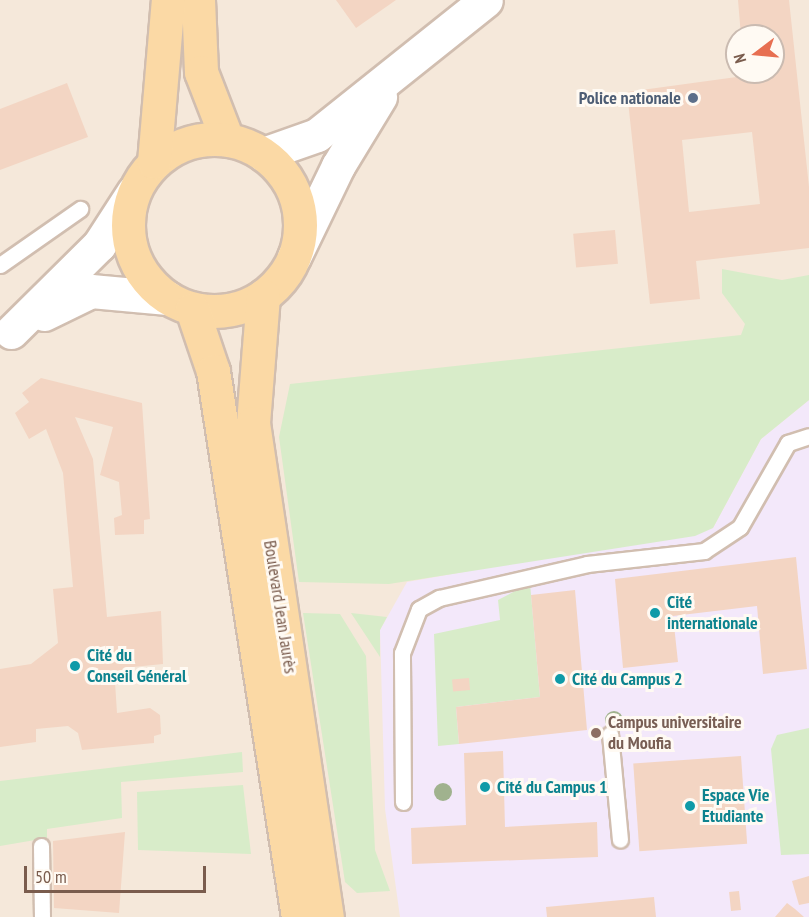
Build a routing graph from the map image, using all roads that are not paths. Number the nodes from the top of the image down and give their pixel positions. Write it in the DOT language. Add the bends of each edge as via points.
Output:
graph roads {
  1 [pos="168,0"];
  2 [pos="198,0"];
  3 [pos="486,0"];
  4 [pos="398,69"];
  5 [pos="227,139"];
  6 [pos="263,154"];
  7 [pos="154,162"];
  8 [pos="134,191"];
  9 [pos="80,209"];
  10 [pos="294,257"];
  11 [pos="0,265"];
  12 [pos="262,296"];
  13 [pos="180,304"];
  14 [pos="6,336"];
  15 [pos="809,436"];
  16 [pos="610,734"];
  17 [pos="403,802"];
  18 [pos="620,840"];
  19 [pos="41,846"];
  20 [pos="42,917"];
  21 [pos="298,917"];
  22 [pos="327,917"];
  1 -- 7 [label="main road, Boulevard Jean Jaurès"];
  2 -- 5 [label="main road" via="201,72"];
  3 -- 4 [label="street"];
  4 -- 6 [label="street" via="317,135"];
  4 -- 10 [label="street" via="338,166"];
  5 -- 6 [label="main road, Boulevard Jean Jaurès"];
  5 -- 7 [label="main road, Boulevard Jean Jaurès" via="201,139"];
  6 -- 10 [label="main road, Boulevard Jean Jaurès" via="284,174 297,200 300,228"];
  7 -- 8 [label="main road, Boulevard Jean Jaurès"];
  8 -- 13 [label="main road, Boulevard Jean Jaurès" via="129,214 135,259"];
  8 -- 14 [label="street" via="99,245"];
  9 -- 11 [label="lane"];
  10 -- 12 [label="main road, Boulevard Jean Jaurès"];
  12 -- 13 [label="main road, Boulevard Jean Jaurès" via="241,307"];
  12 -- 22 [label="main road, Boulevard Jean Jaurès" via="253,423"];
  13 -- 14 [label="street" via="91,291"];
  13 -- 21 [label="main road, Boulevard Jean Jaurès" via="213,371"];
  15 -- 17 [label="lane" via="788,442 740,527 704,551 587,564 439,598 419,609 402,653"];
  16 -- 18 [label="lane"];
  19 -- 20 [label="lane"];
}
